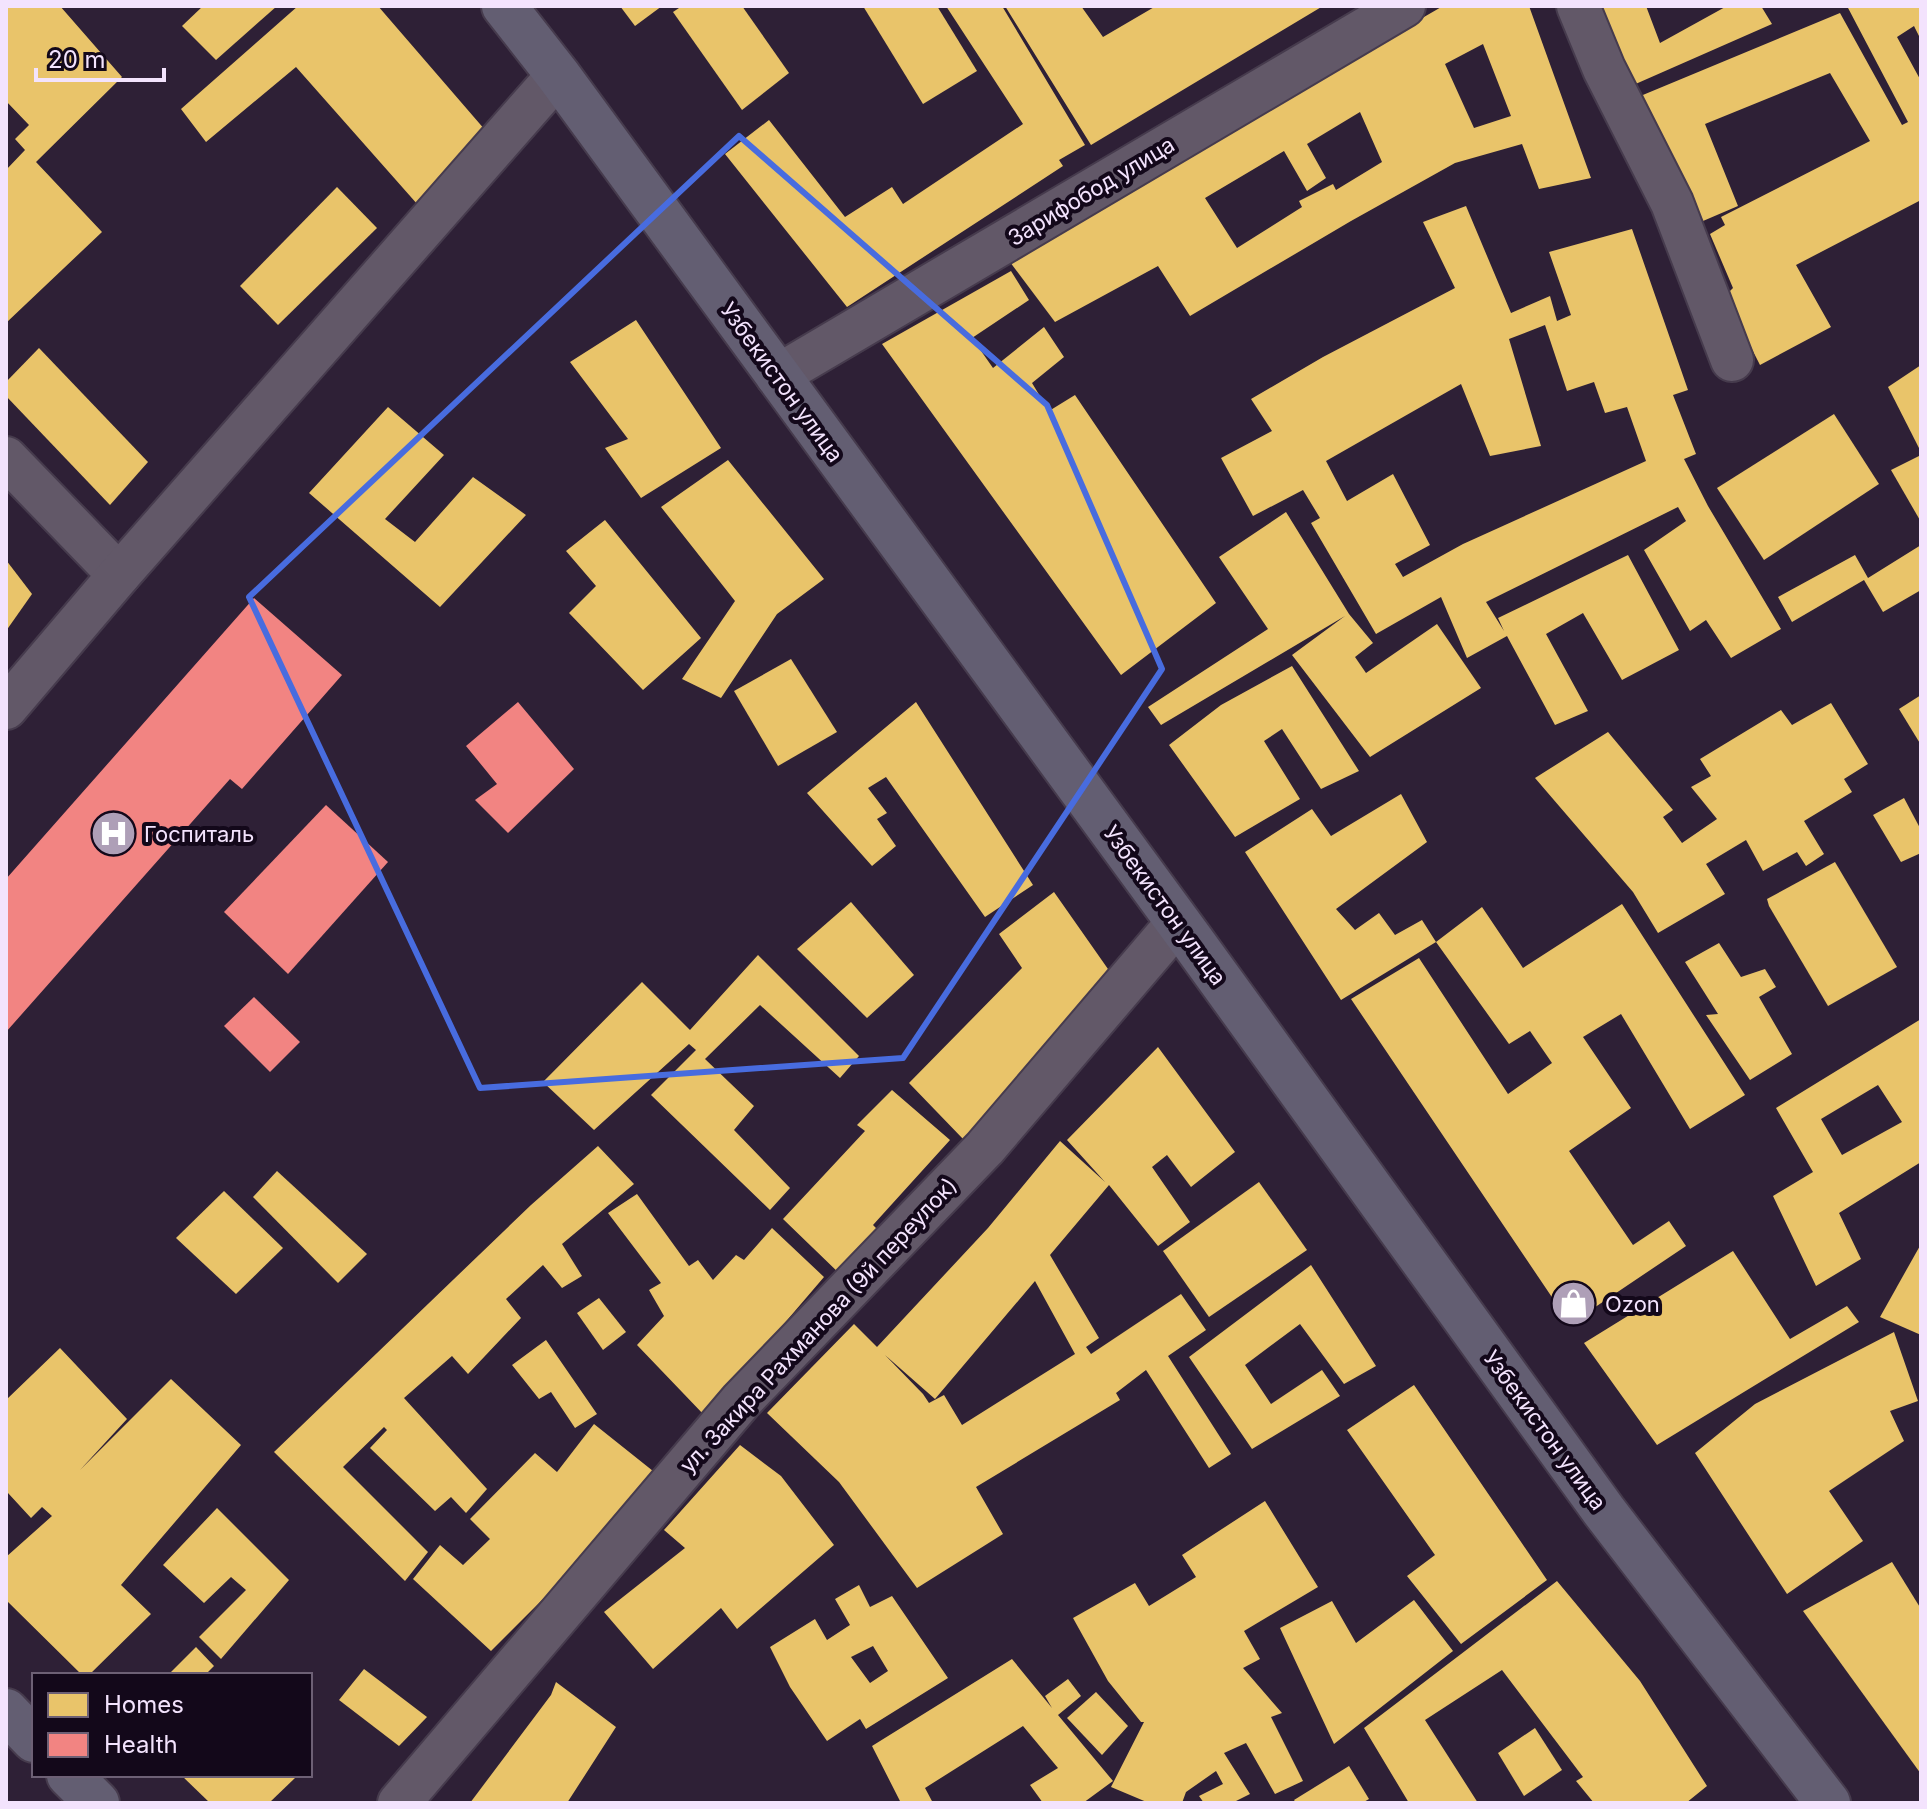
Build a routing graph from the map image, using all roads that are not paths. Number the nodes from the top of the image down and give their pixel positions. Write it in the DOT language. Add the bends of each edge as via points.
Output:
graph roads {
  1 [pos="504,6"];
  2 [pos="1404,6"];
  3 [pos="1578,6"];
  4 [pos="558,75"];
  5 [pos="1732,360"];
  6 [pos="777,376"];
  7 [pos="6,458"];
  8 [pos="119,575"];
  9 [pos="6,708"];
  10 [pos="1178,922"];
  11 [pos="6,1711"];
  12 [pos="32,1738"];
  13 [pos="71,1777"];
  14 [pos="97,1803"];
  15 [pos="399,1803"];
  16 [pos="1828,1803"];
  1 -- 4 [label="main road, Узбекистон улица"];
  2 -- 6 [label="street, Зарифобод улица"];
  3 -- 5 [label="street" via="1672,203"];
  4 -- 6 [label="main road, Узбекистон улица"];
  4 -- 8 [label="street"];
  6 -- 10 [label="main road, Узбекистон улица"];
  7 -- 8 [label="street"];
  8 -- 9 [label="street"];
  10 -- 15 [label="street, ул. Закира Рахманова (9й переулок)" via="985,1148 741,1401"];
  10 -- 16 [label="main road, Узбекистон улица" via="1604,1511"];
  11 -- 12 [label="main road"];
  13 -- 14 [label="main road"];
}
